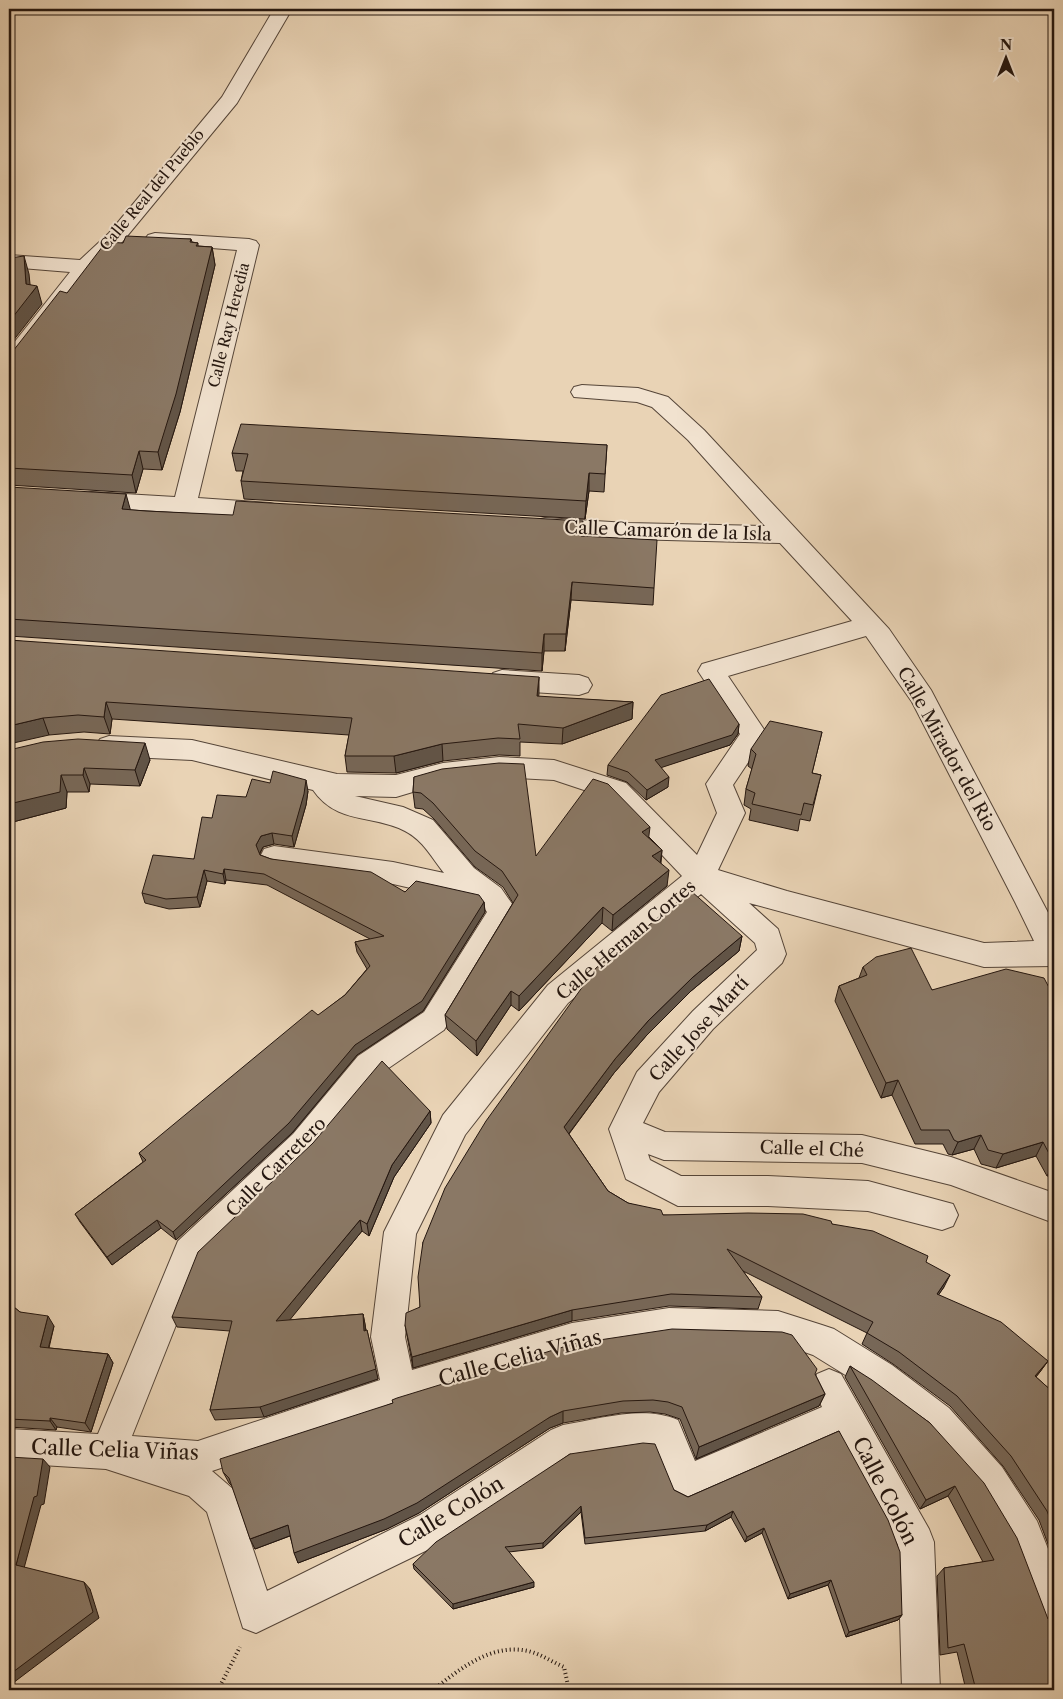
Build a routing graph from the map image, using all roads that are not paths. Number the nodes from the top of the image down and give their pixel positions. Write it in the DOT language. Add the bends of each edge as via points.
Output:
graph roads {
  1 [pos="283,9"];
  2 [pos="116,237"];
  3 [pos="9,261"];
  4 [pos="84,267"];
  5 [pos="9,362"];
  6 [pos="582,392"];
  7 [pos="67,499"];
  8 [pos="184,506"];
  9 [pos="293,512"];
  10 [pos="520,525"];
  11 [pos="789,535"];
  12 [pos="871,625"];
  13 [pos="480,679"];
  14 [pos="579,686"];
  15 [pos="84,744"];
  16 [pos="322,782"];
  17 [pos="274,857"];
  18 [pos="701,877"];
  19 [pos="490,894"];
  20 [pos="1054,953"];
  21 [pos="624,1129"];
  22 [pos="1054,1208"];
  23 [pos="942,1215"];
  24 [pos="399,1391"];
  25 [pos="9,1446"];
  26 [pos="108,1453"];
  27 [pos="1054,1613"];
  28 [pos="921,1690"];
  1 -- 2 [label="street, Calle Real del Pueblo" via="230,98"];
  2 -- 4 [label="street, Calle Real del Pueblo"];
  2 -- 8 [label="street, Calle Ray Heredia" via="249,245"];
  3 -- 4 [label="street"];
  4 -- 5 [label="street, Calle Real del Pueblo"];
  6 -- 11 [label="street, Calle Mirador del Rio" via="638,395 660,402 696,435"];
  7 -- 8 [label="street"];
  8 -- 9 [label="street"];
  10 -- 11 [label="street, Calle Camarón de la Isla"];
  11 -- 12 [label="street, Calle Mirador del Rio"];
  12 -- 18 [label="street, Calle Hernan Cortes" via="712,671 754,734 719,784 731,813"];
  12 -- 20 [label="street, Calle Mirador del Rio" via="922,697"];
  13 -- 14 [label="street"];
  15 -- 16 [label="street" via="192,750"];
  16 -- 18 [label="street" via="396,786 443,773 499,767 554,770 618,790"];
  16 -- 19 [label="street, Calle Carretero" via="328,793 347,806 384,812 416,823 438,842 463,876"];
  17 -- 19 [label="street" via="393,873"];
  18 -- 20 [label="street" via="984,955"];
  18 -- 21 [label="street, Calle Jose Martí" via="768,937 772,954 703,1020 648,1082"];
  18 -- 24 [label="street, Calle Hernan Cortes" via="558,994 454,1125 400,1232 388,1337"];
  19 -- 26 [label="street, Calle Carretero" via="503,911 434,1021 369,1065 304,1144 189,1252"];
  21 -- 22 [label="street, Calle el Ché" via="664,1146 862,1149 951,1171"];
  21 -- 23 [label="street" via="636,1169 678,1191 868,1196"];
  24 -- 26 [label="street, Calle Celia Viñas" via="198,1458"];
  24 -- 27 [label="street, Calle Celia Viñas" via="572,1339 670,1324 778,1327 822,1342 880,1377 937,1420 990,1479 1024,1534"];
  25 -- 26 [label="street, Calle Celia Viñas"];
  26 -- 28 [label="street, Calle Colón" via="199,1482 221,1502 256,1615 433,1528 563,1442 642,1430 666,1432 686,1483 837,1400 916,1542"];
}
